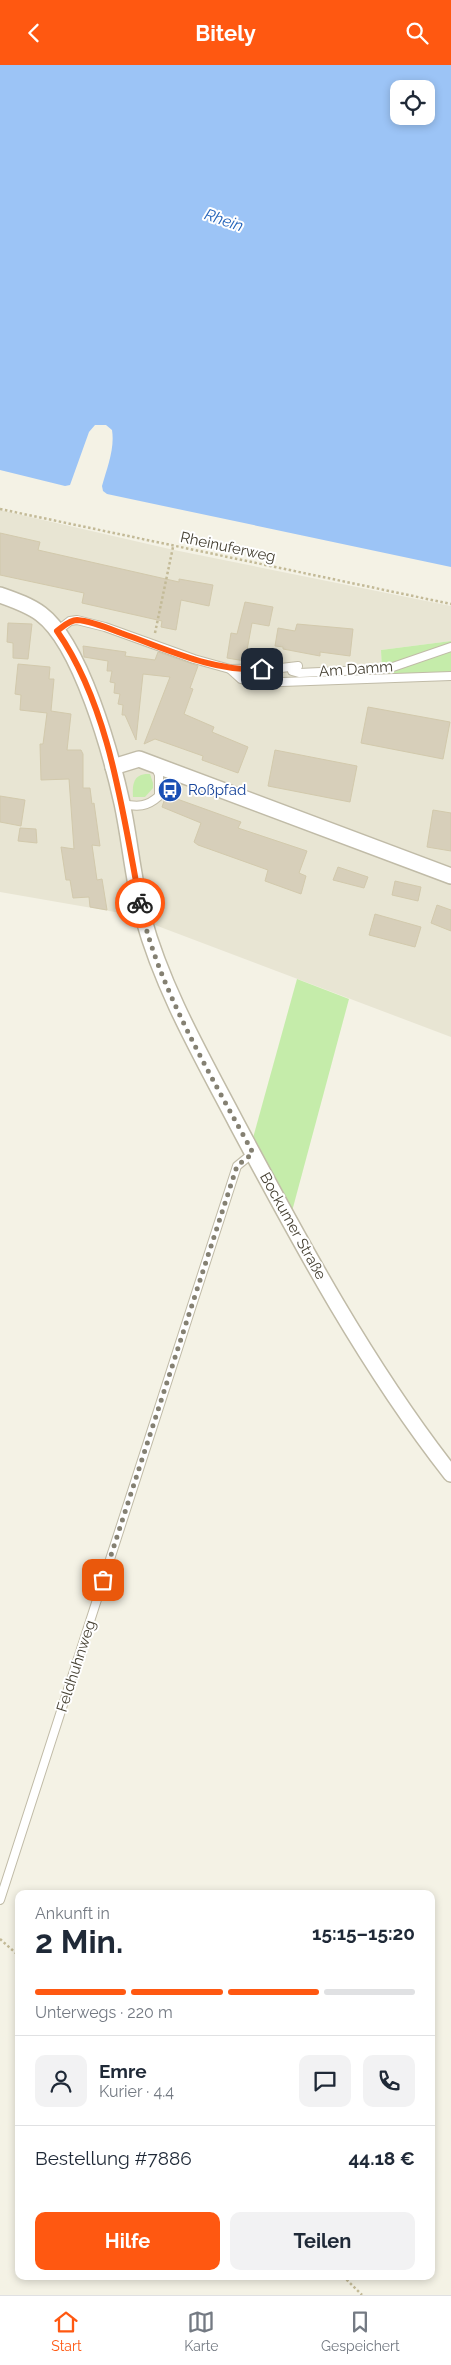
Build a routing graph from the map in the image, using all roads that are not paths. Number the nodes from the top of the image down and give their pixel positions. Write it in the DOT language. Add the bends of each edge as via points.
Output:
graph roads {
  1 [pos="0,595"];
  2 [pos="57,631"];
  3 [pos="451,647"];
  4 [pos="230,669"];
  5 [pos="451,676"];
  6 [pos="154,764"];
  7 [pos="113,767"];
  8 [pos="122,804"];
  9 [pos="451,876"];
  10 [pos="253,1153"];
  11 [pos="451,1474"];
  12 [pos="0,1900"];
  1 -- 2 [label="street, Bockumer Straße" via="43,615"];
  2 -- 4 [label="lane, Am Damm" via="77,620"];
  2 -- 7 [label="street, Bockumer Straße" via="87,686"];
  3 -- 4 [label="lane, Am Damm" via="387,669 299,673 292,671 295,666"];
  4 -- 5 [label="lane" via="241,679 254,683"];
  6 -- 7 [label="street" via="139,759"];
  6 -- 8 [label="lane" via="159,775 159,796 138,807"];
  6 -- 9 [label="street"];
  7 -- 8 [label="street, Bockumer Straße"];
  8 -- 10 [label="street, Bockumer Straße" via="143,916 166,983"];
  10 -- 11 [label="street, Bockumer Straße" via="388,1386"];
  10 -- 12 [label="lane, Feldhuhnweg" via="237,1166"];
}
